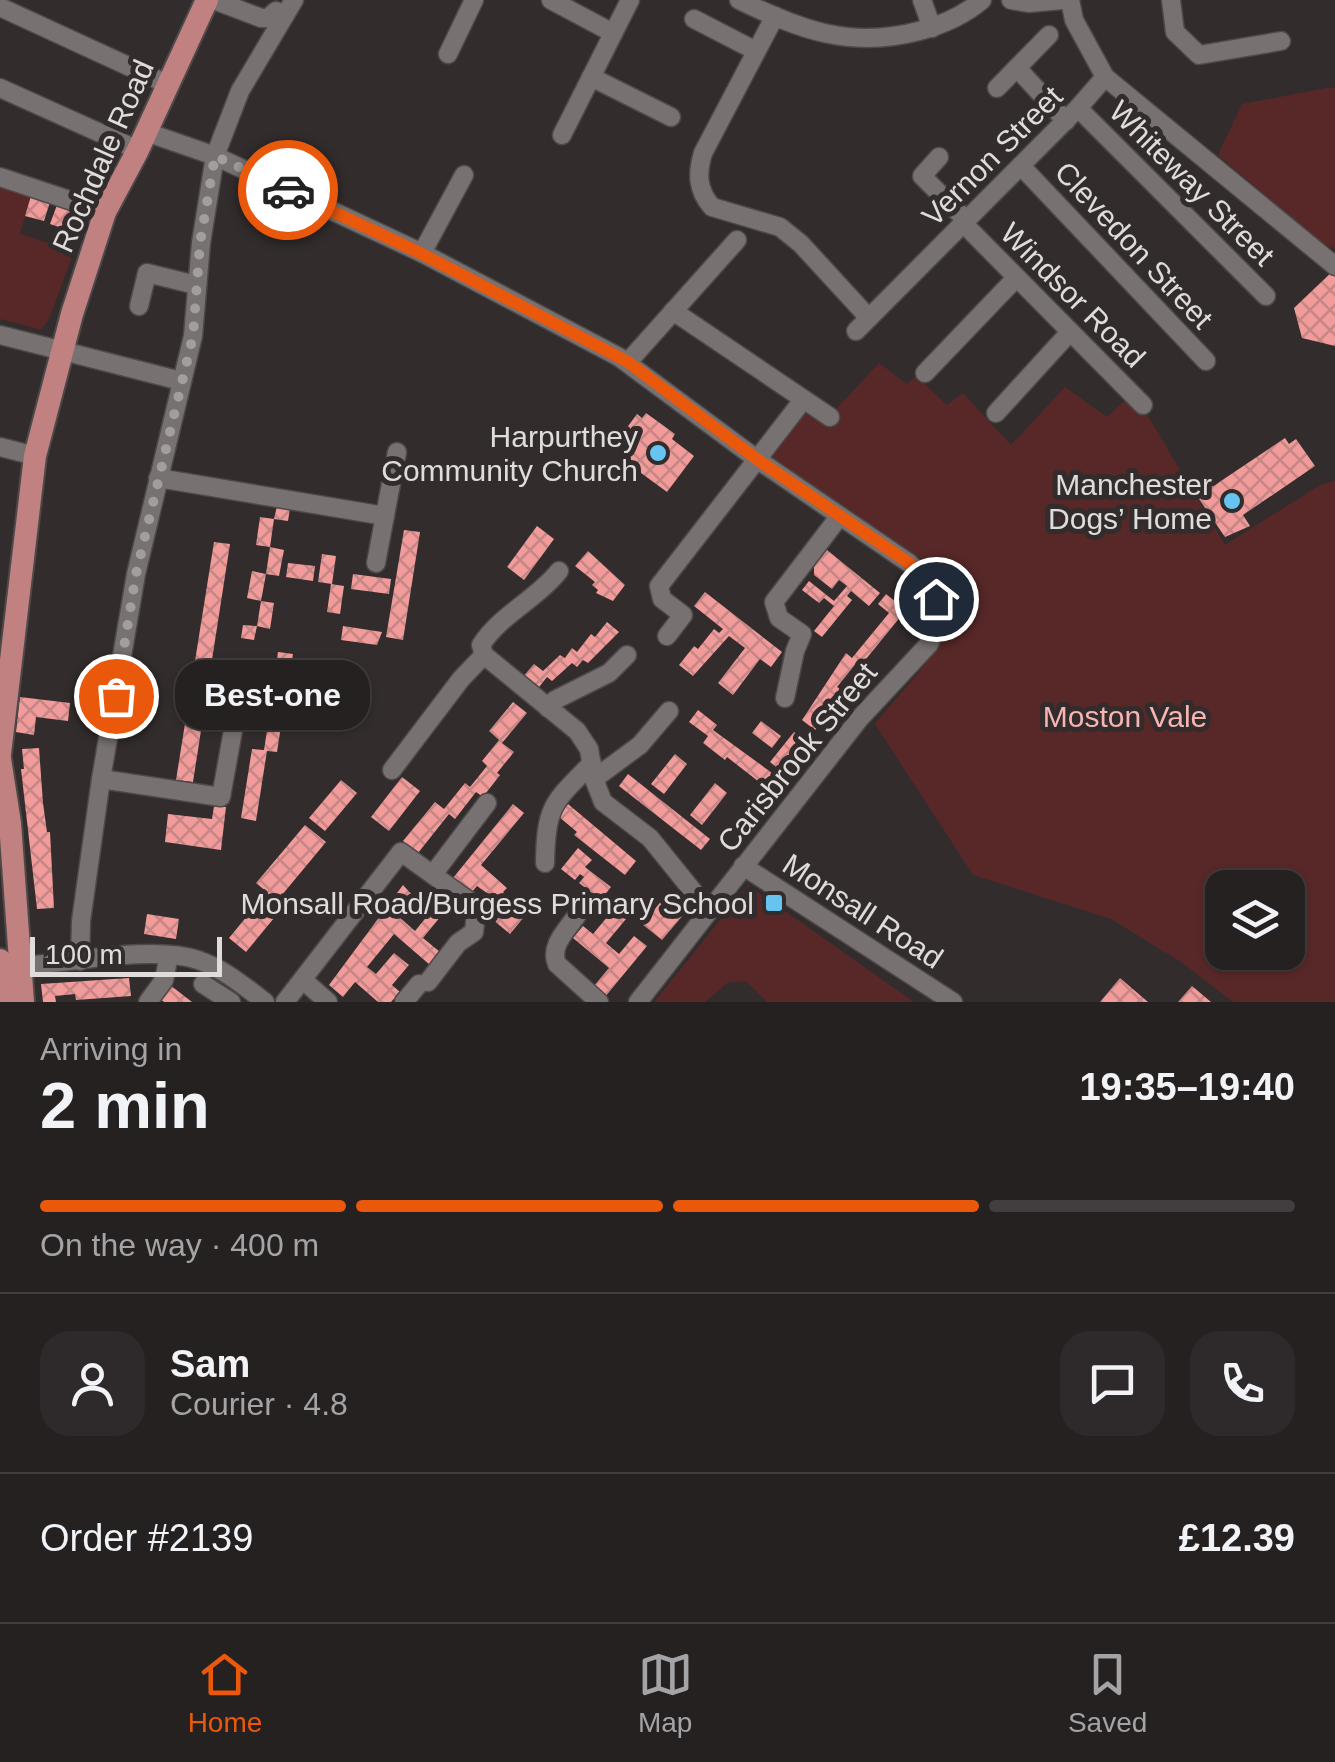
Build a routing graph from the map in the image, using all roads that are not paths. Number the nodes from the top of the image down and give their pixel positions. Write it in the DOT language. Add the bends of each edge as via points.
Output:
graph roads {
  1 [pos="211,0"];
  2 [pos="474,0"];
  3 [pos="551,0"];
  4 [pos="630,0"];
  5 [pos="922,0"];
  6 [pos="982,0"];
  7 [pos="1011,0"];
  8 [pos="1062,0"];
  9 [pos="1070,0"];
  10 [pos="1171,0"];
  11 [pos="746,2"];
  12 [pos="0,7"];
  13 [pos="289,8"];
  14 [pos="775,16"];
  15 [pos="694,19"];
  16 [pos="932,28"];
  17 [pos="613,33"];
  18 [pos="1049,36"];
  19 [pos="1281,41"];
  20 [pos="756,51"];
  21 [pos="448,54"];
  22 [pos="1017,68"];
  23 [pos="591,77"];
  24 [pos="1105,77"];
  25 [pos="167,84"];
  26 [pos="0,88"];
  27 [pos="998,88"];
  28 [pos="1072,114"];
  29 [pos="671,117"];
  30 [pos="562,134"];
  31 [pos="142,141"];
  32 [pos="215,156"];
  33 [pos="940,157"];
  34 [pos="1021,166"];
  35 [pos="464,175"];
  36 [pos="0,177"];
  37 [pos="106,212"];
  38 [pos="965,222"];
  39 [pos="737,240"];
  40 [pos="422,254"];
  41 [pos="1335,266"];
  42 [pos="1016,278"];
  43 [pos="196,285"];
  44 [pos="1266,296"];
  45 [pos="139,306"];
  46 [pos="673,311"];
  47 [pos="1070,332"];
  48 [pos="0,336"];
  49 [pos="62,352"];
  50 [pos="1206,361"];
  51 [pos="628,362"];
  52 [pos="925,372"];
  53 [pos="181,380"];
  54 [pos="803,400"];
  55 [pos="1143,405"];
  56 [pos="996,413"];
  57 [pos="830,417"];
  58 [pos="0,447"];
  59 [pos="397,452"];
  60 [pos="34,456"];
  61 [pos="758,460"];
  62 [pos="158,478"];
  63 [pos="385,516"];
  64 [pos="839,517"];
  65 [pos="376,564"];
  66 [pos="559,571"];
  67 [pos="667,636"];
  68 [pos="482,650"];
  69 [pos="628,654"];
  70 [pos="242,686"];
  71 [pos="785,698"];
  72 [pos="548,708"];
  73 [pos="669,711"];
  74 [pos="0,757"];
  75 [pos="392,770"];
  76 [pos="593,771"];
  77 [pos="101,778"];
  78 [pos="486,803"];
  79 [pos="542,855"];
  80 [pos="743,866"];
  81 [pos="434,873"];
  82 [pos="710,911"];
  83 [pos="577,915"];
  84 [pos="169,956"];
  85 [pos="80,961"];
  86 [pos="7,965"];
  87 [pos="303,980"];
  88 [pos="202,984"];
  89 [pos="2,1002"];
  90 [pos="23,1002"];
  91 [pos="148,1002"];
  92 [pos="231,1002"];
  93 [pos="265,1002"];
  94 [pos="285,1002"];
  95 [pos="328,1002"];
  96 [pos="404,1002"];
  97 [pos="599,1002"];
  98 [pos="638,1002"];
  99 [pos="953,1002"];
  1 -- 13 [label="street" via="262,18"];
  1 -- 25 [label="main road, Rochdale Road"];
  2 -- 21 [label="street"];
  3 -- 17 [label="street"];
  4 -- 17 [label="street"];
  5 -- 16 [label="street"];
  6 -- 16 [label="street"];
  7 -- 8 [label="street"];
  9 -- 24 [label="street, Vernon Street"];
  10 -- 19 [label="street" via="1175,32 1199,55"];
  11 -- 14 [label="street"];
  12 -- 25 [label="street"];
  13 -- 32 [label="street" via="240,91"];
  14 -- 16 [label="street" via="849,40"];
  14 -- 20 [label="street"];
  15 -- 20 [label="street"];
  17 -- 23 [label="street"];
  18 -- 22 [label="street"];
  20 -- 38 [label="street, Vernon Street" via="703,153 697,173 705,199 724,212 780,227 863,324"];
  22 -- 27 [label="street"];
  22 -- 28 [label="street, Whiteway Street"];
  23 -- 29 [label="street"];
  23 -- 30 [label="street"];
  24 -- 28 [label="street, Vernon Street"];
  24 -- 41 [label="street"];
  25 -- 31 [label="main road, Rochdale Road"];
  26 -- 31 [label="street, Carisbrook Street"];
  28 -- 34 [label="street, Vernon Street"];
  28 -- 44 [label="street, Whiteway Street"];
  31 -- 32 [label="street, Carisbrook Street"];
  31 -- 37 [label="main road, Rochdale Road"];
  32 -- 40 [label="street, Carisbrook Street"];
  32 -- 43 [label="street"];
  33 -- 38 [label="street, Windsor Road" via="922,176"];
  34 -- 38 [label="street, Vernon Street"];
  34 -- 50 [label="street, Clevedon Street"];
  35 -- 40 [label="street"];
  36 -- 37 [label="street"];
  37 -- 49 [label="main road, Rochdale Road"];
  38 -- 42 [label="street, Windsor Road"];
  39 -- 46 [label="street"];
  40 -- 51 [label="street, Carisbrook Street"];
  42 -- 47 [label="street, Windsor Road"];
  42 -- 52 [label="street"];
  43 -- 45 [label="street" via="147,272"];
  43 -- 53 [label="street"];
  46 -- 51 [label="street"];
  46 -- 54 [label="street"];
  47 -- 55 [label="street, Windsor Road"];
  47 -- 56 [label="street"];
  48 -- 49 [label="street"];
  49 -- 53 [label="street"];
  49 -- 60 [label="main road, Rochdale Road"];
  51 -- 61 [label="street, Carisbrook Street"];
  53 -- 62 [label="street"];
  54 -- 57 [label="street"];
  54 -- 61 [label="street"];
  58 -- 60 [label="street"];
  59 -- 63 [label="street"];
  60 -- 74 [label="main road, Rochdale Road"];
  61 -- 64 [label="street, Carisbrook Street"];
  61 -- 67 [label="street" via="660,586 662,598 683,616"];
  62 -- 63 [label="street"];
  62 -- 77 [label="street"];
  63 -- 65 [label="street"];
  64 -- 71 [label="street" via="774,602 779,618 802,634"];
  64 -- 80 [label="street, Carisbrook Street" via="921,572 934,591 936,625 929,644 860,718"];
  66 -- 68 [label="street" via="492,630"];
  68 -- 72 [label="street"];
  68 -- 75 [label="street"];
  69 -- 72 [label="street" via="609,673"];
  70 -- 77 [label="street" via="221,798"];
  72 -- 76 [label="street" via="577,731"];
  73 -- 76 [label="street" via="640,745"];
  74 -- 86 [label="main road, Rochdale Road" via="10,823"];
  76 -- 79 [label="street" via="565,790 549,813"];
  76 -- 82 [label="street" via="603,802 650,838"];
  77 -- 85 [label="street"];
  78 -- 81 [label="street"];
  80 -- 82 [label="street, Carisbrook Street"];
  80 -- 99 [label="street, Monsall Road"];
  81 -- 87 [label="street" via="401,852"];
  81 -- 96 [label="street" via="472,903 474,932"];
  82 -- 98 [label="street, Carisbrook Street"];
  83 -- 97 [label="street" via="554,956"];
  84 -- 85 [label="street"];
  84 -- 91 [label="street" via="164,980"];
  84 -- 93 [label="street" via="218,968"];
  85 -- 86 [label="street"];
  86 -- 89 [label="main road, Rochdale Road"];
  86 -- 90 [label="main road, Rochdale Road"];
  87 -- 94 [label="street"];
  87 -- 95 [label="street"];
  88 -- 92 [label="street"];
}
